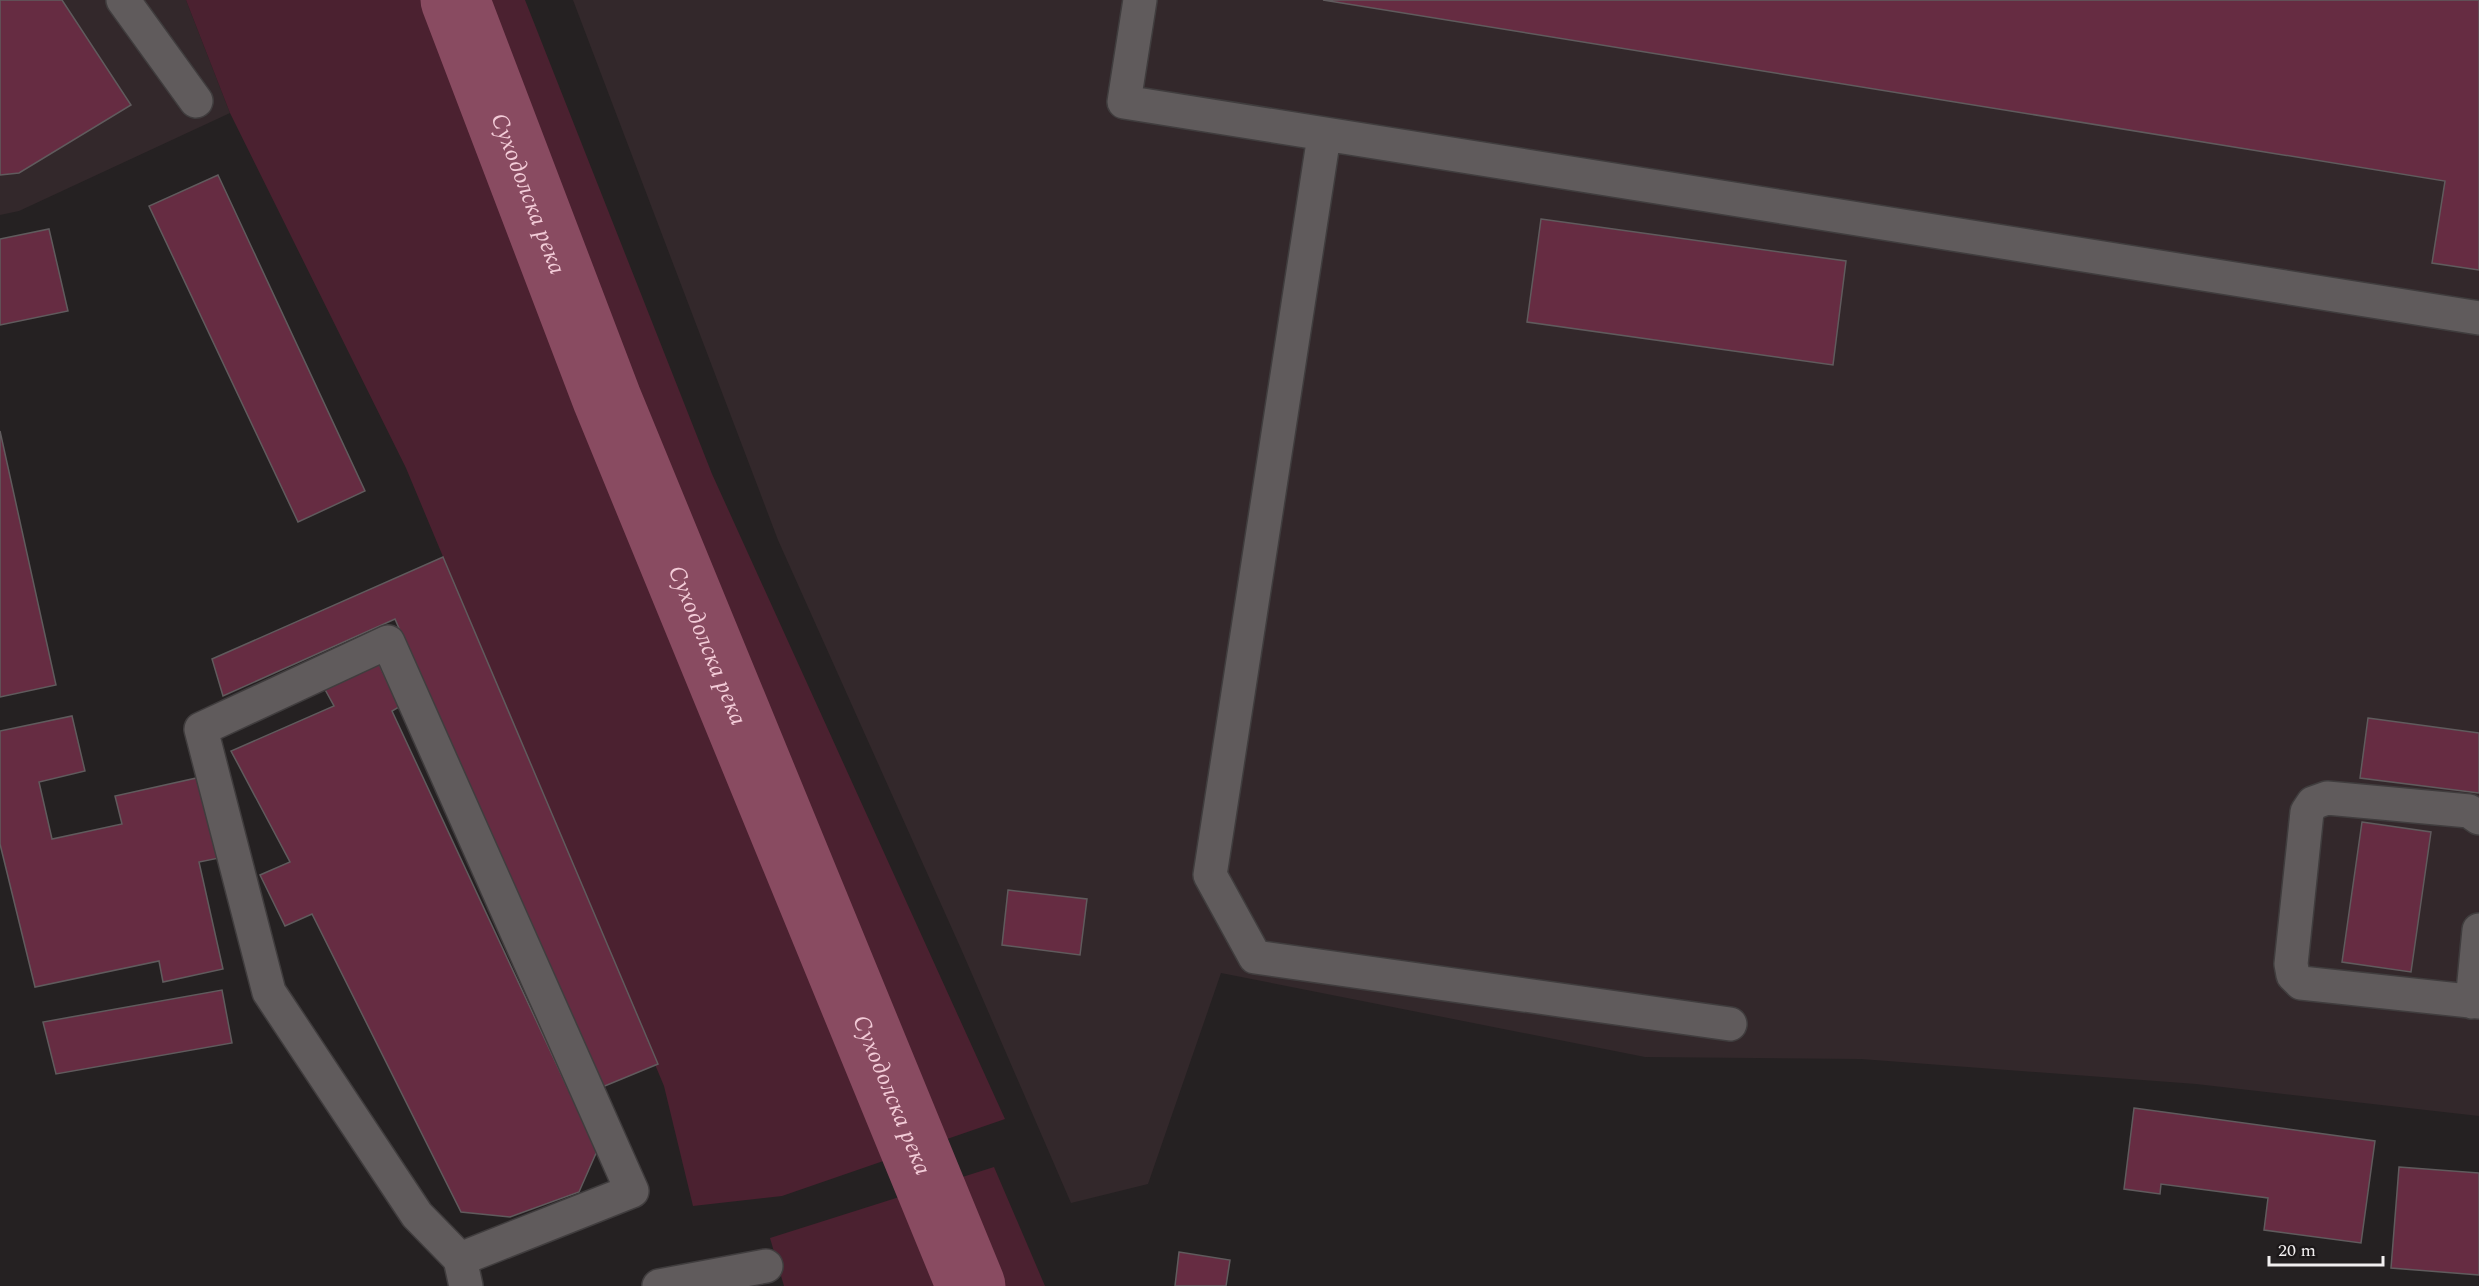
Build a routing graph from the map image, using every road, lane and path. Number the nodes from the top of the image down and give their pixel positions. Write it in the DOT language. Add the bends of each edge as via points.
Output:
graph roads {
  1 [pos="123,0"];
  2 [pos="1140,0"];
  3 [pos="196,101"];
  4 [pos="1324,136"];
  5 [pos="2479,318"];
  6 [pos="2479,818"];
  7 [pos="2479,930"];
  8 [pos="2476,1002"];
  9 [pos="1730,1024"];
  10 [pos="766,1266"];
  11 [pos="463,1272"];
  12 [pos="722,1280"];
  13 [pos="659,1286"];
  1 -- 3 [label="street"];
  2 -- 4 [label="street" via="1124,102"];
  4 -- 5 [label="street"];
  4 -- 9 [label="street" via="1210,875 1255,957"];
  6 -- 8 [label="street" via="2469,811 2327,798 2313,803 2307,812 2291,964 2293,975 2301,983"];
  7 -- 8 [label="street"];
  10 -- 12 [label="street"];
  11 -- 11 [label="street" via="632,1191 388,642 201,729 269,992 417,1215"];
  12 -- 13 [label="street"];
}
